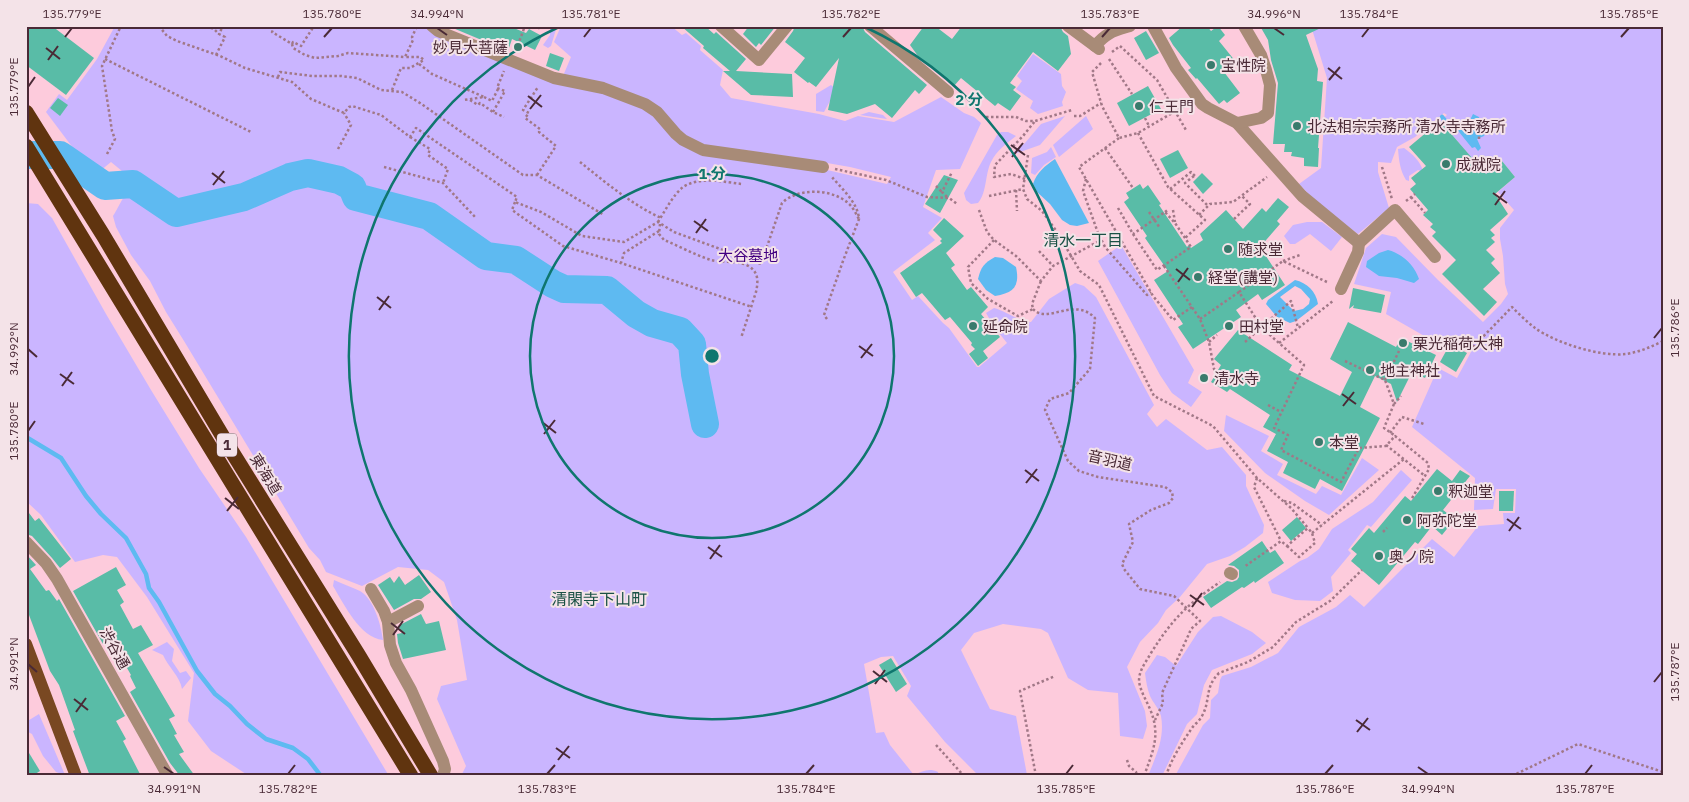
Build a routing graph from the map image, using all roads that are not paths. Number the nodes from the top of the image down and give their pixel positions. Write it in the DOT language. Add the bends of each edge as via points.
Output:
graph roads {
  1 [pos="432,26"];
  2 [pos="721,26"];
  3 [pos="787,26"];
  4 [pos="870,26"];
  5 [pos="1068,26"];
  6 [pos="1130,26"];
  7 [pos="1153,26"];
  8 [pos="1244,26"];
  9 [pos="948,92"];
  10 [pos="26,112"];
  11 [pos="1237,123"];
  12 [pos="26,146"];
  13 [pos="823,167"];
  14 [pos="1359,243"];
  15 [pos="1435,257"];
  16 [pos="1341,289"];
  17 [pos="26,542"];
  18 [pos="371,589"];
  19 [pos="418,606"];
  20 [pos="388,622"];
  21 [pos="26,644"];
  22 [pos="76,776"];
  23 [pos="168,776"];
  24 [pos="411,776"];
  25 [pos="431,776"];
  26 [pos="443,776"];
  1 -- 13 [label="street" via="544,74 603,88 644,104 657,112 683,140 703,150"];
  2 -- 3 [label="street" via="759,60"];
  4 -- 9 [label="street"];
  5 -- 6 [label="street" via="1097,48 1102,37 1109,32"];
  7 -- 11 [label="street" via="1176,68 1198,98 1208,108"];
  8 -- 11 [label="street" via="1261,55 1270,85 1268,113 1261,118"];
  10 -- 25 [label="highway, 東海道 / 1"];
  11 -- 14 [label="street" via="1316,209"];
  12 -- 24 [label="highway, 1"];
  14 -- 15 [label="street" via="1400,205"];
  14 -- 16 [label="street"];
  17 -- 23 [label="street, 渋谷通" via="46,563 60,585"];
  18 -- 20 [label="street"];
  19 -- 20 [label="street"];
  20 -- 26 [label="street" via="396,663 443,761"];
  21 -- 22 [label="main road"];
}
